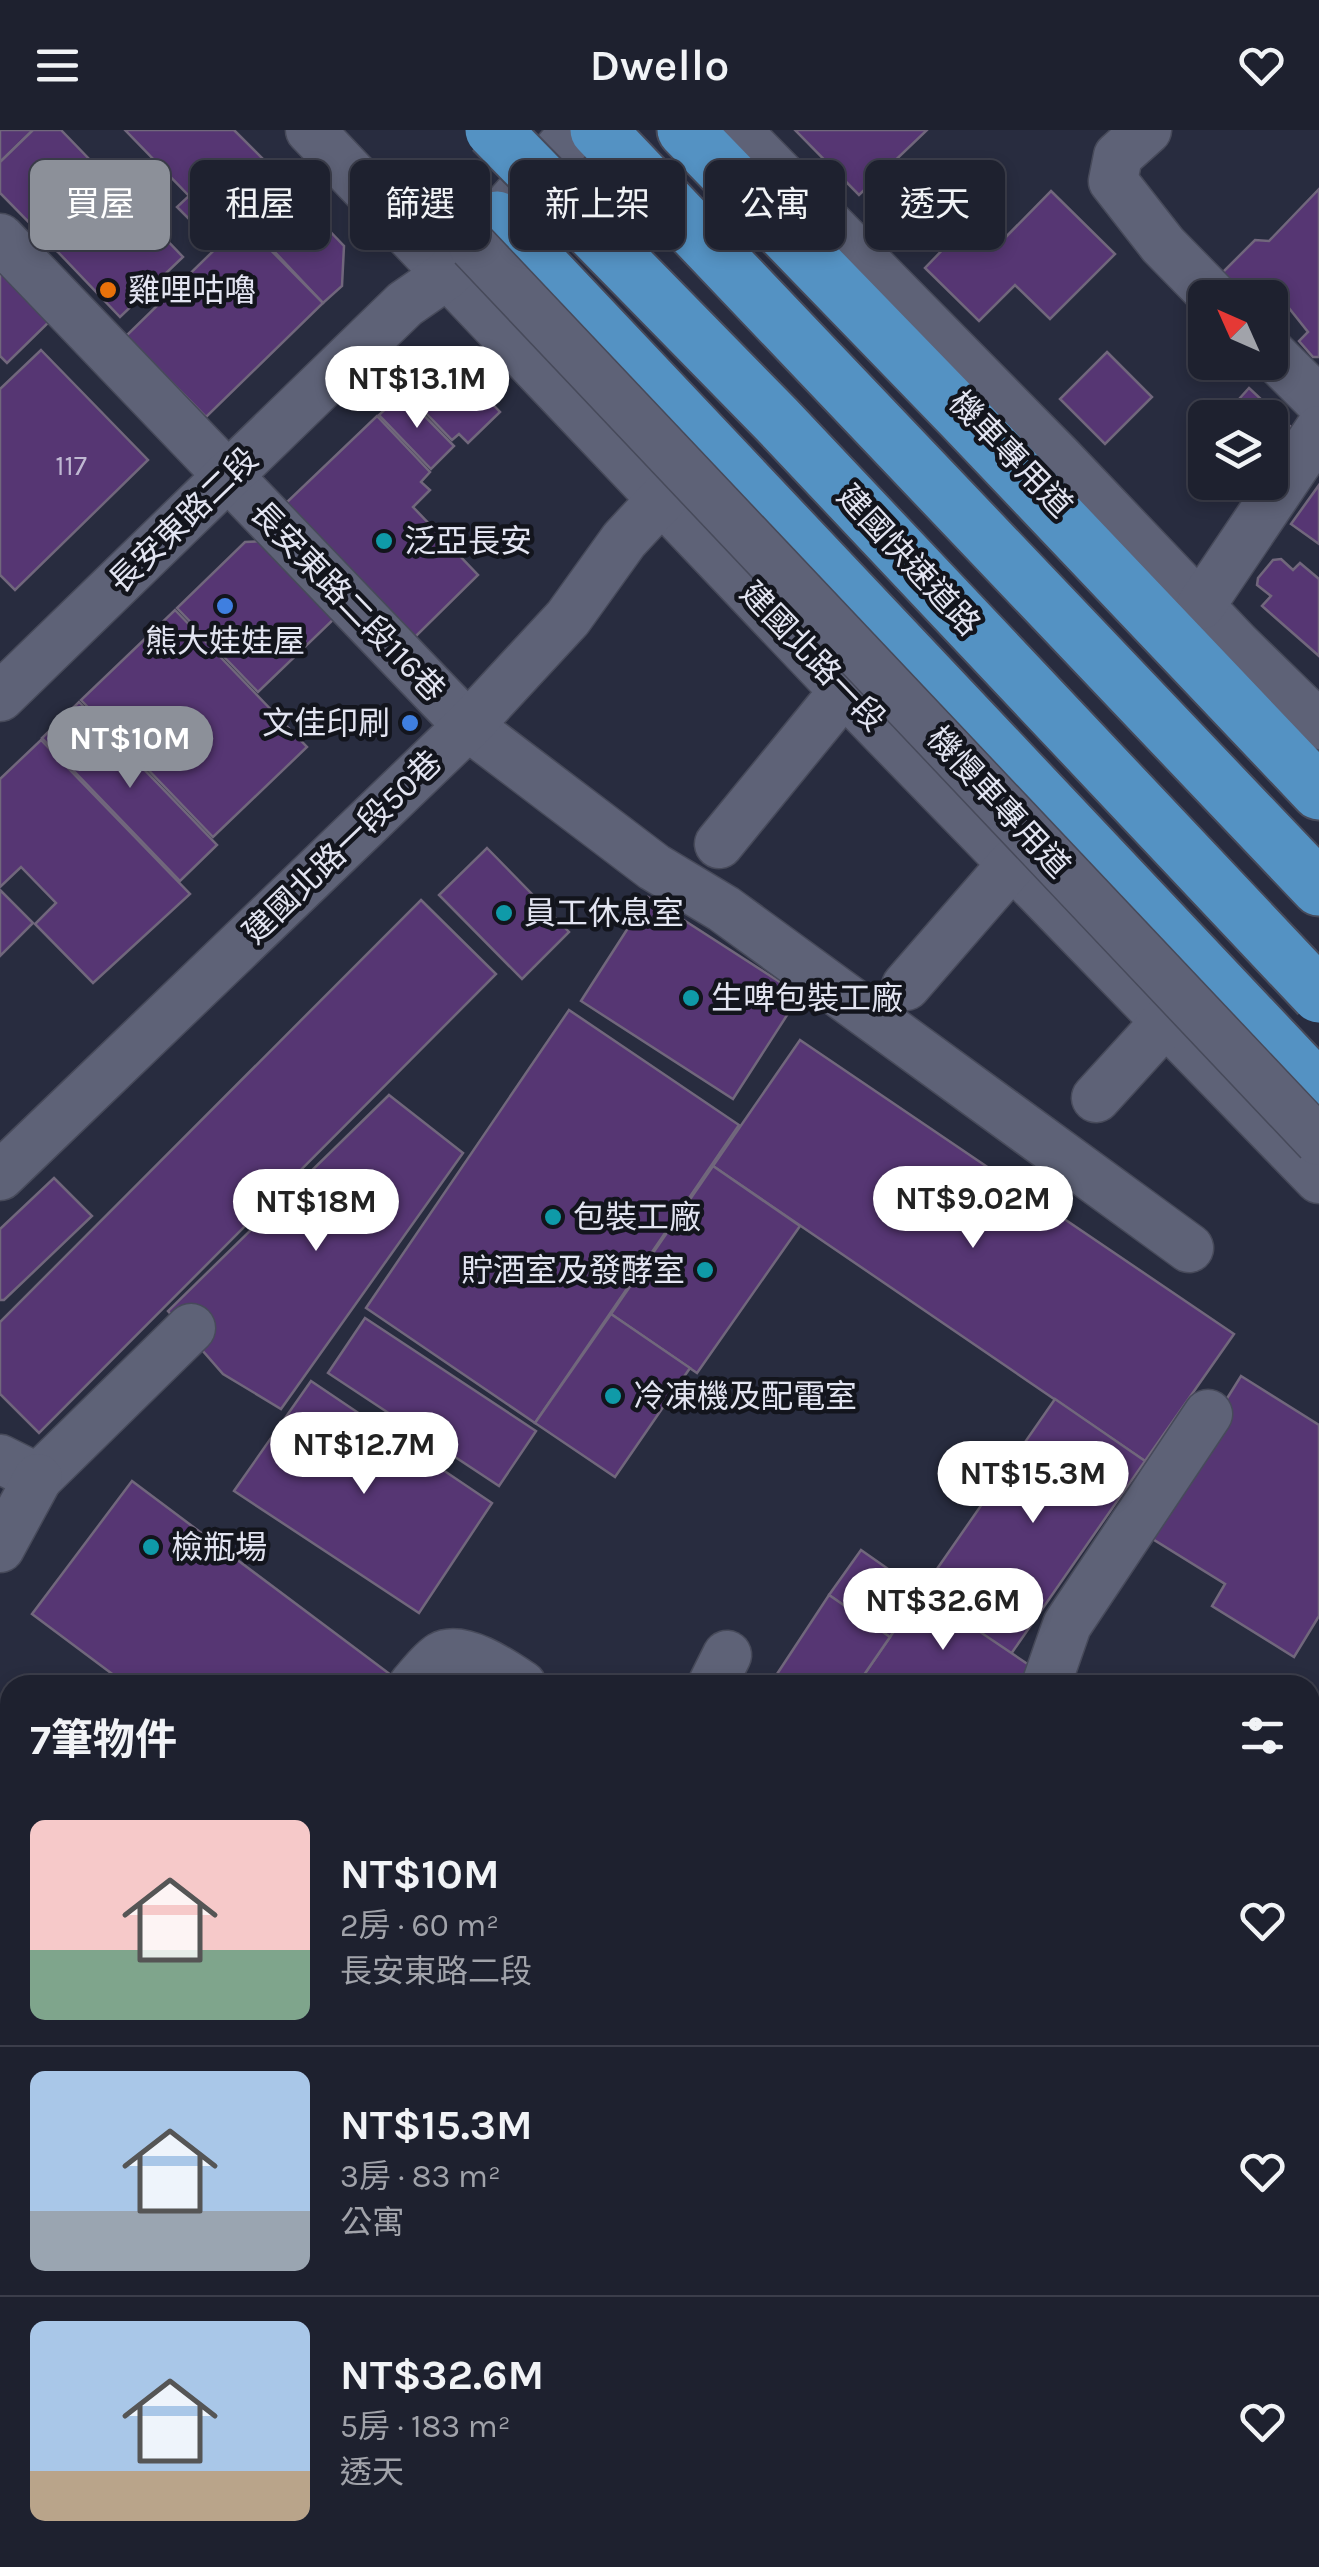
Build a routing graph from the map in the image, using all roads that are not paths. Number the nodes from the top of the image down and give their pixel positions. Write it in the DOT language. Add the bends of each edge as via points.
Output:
graph roads {
  1 [pos="310,130"];
  2 [pos="493,130"];
  3 [pos="576,130"];
  4 [pos="598,130"];
  5 [pos="1146,130"];
  6 [pos="709,132"];
  7 [pos="352,160"];
  8 [pos="490,228"];
  9 [pos="0,238"];
  10 [pos="469,250"];
  11 [pos="475,250"];
  12 [pos="476,250"];
  13 [pos="476,250"];
  14 [pos="1197,280"];
  15 [pos="1288,370"];
  16 [pos="1319,402"];
  17 [pos="1319,430"];
  18 [pos="230,476"];
  19 [pos="664,498"];
  20 [pos="1201,605"];
  21 [pos="844,692"];
  22 [pos="0,697"];
  23 [pos="1319,725"];
  24 [pos="468,726"];
  25 [pos="1319,776"];
  26 [pos="1319,792"];
  27 [pos="719,844"];
  28 [pos="1013,863"];
  29 [pos="1319,888"];
  30 [pos="906,986"];
  31 [pos="1319,995"];
  32 [pos="1167,1020"];
  33 [pos="1319,1090"];
  34 [pos="1096,1098"];
  35 [pos="1313,1149"];
  36 [pos="0,1176"];
  37 [pos="1189,1248"];
  38 [pos="191,1328"];
  39 [pos="1208,1414"];
  40 [pos="19,1468"];
  41 [pos="0,1548"];
  42 [pos="423,1675"];
  43 [pos="507,1675"];
  44 [pos="1050,1675"];
  1 -- 7 [label="street, 建國北路一段"];
  2 -- 31 [label="highway, 建國快速道路, bridge" via="776,419"];
  3 -- 8 [label="street, 長安東路二段"];
  4 -- 29 [label="highway"];
  5 -- 14 [label="street" via="1118,156 1113,181"];
  6 -- 20 [label="street"];
  6 -- 25 [label="street, 機車專用道"];
  6 -- 26 [label="highway" via="963,417"];
  9 -- 18 [label="street, 長安東路二段116巷"];
  10 -- 18 [label="street, 長安東路二段"];
  11 -- 19 [label="street, 建國北路一段"];
  12 -- 33 [label="highway" via="810,553"];
  13 -- 35 [label="street, 機慢車專用道, bridge"];
  15 -- 16 [label="street"];
  17 -- 20 [label="street"];
  18 -- 22 [label="street, 長安東路二段"];
  18 -- 24 [label="street, 長安東路二段116巷"];
  19 -- 21 [label="street, 建國北路一段"];
  19 -- 24 [label="street, 建國北路一段50巷" via="568,618"];
  20 -- 23 [label="street"];
  21 -- 27 [label="street"];
  21 -- 28 [label="street, 建國北路一段"];
  24 -- 36 [label="street, 建國北路一段50巷"];
  24 -- 37 [label="street, 長安東路二段116巷" via="654,867 724,909"];
  28 -- 30 [label="street"];
  28 -- 32 [label="street, 建國北路一段"];
  32 -- 34 [label="street"];
  32 -- 35 [label="street, 建國北路一段"];
  38 -- 40 [label="street"];
  39 -- 44 [label="street" via="1067,1625"];
  40 -- 41 [label="street"];
  42 -- 43 [label="street" via="442,1655 459,1653"];
}
